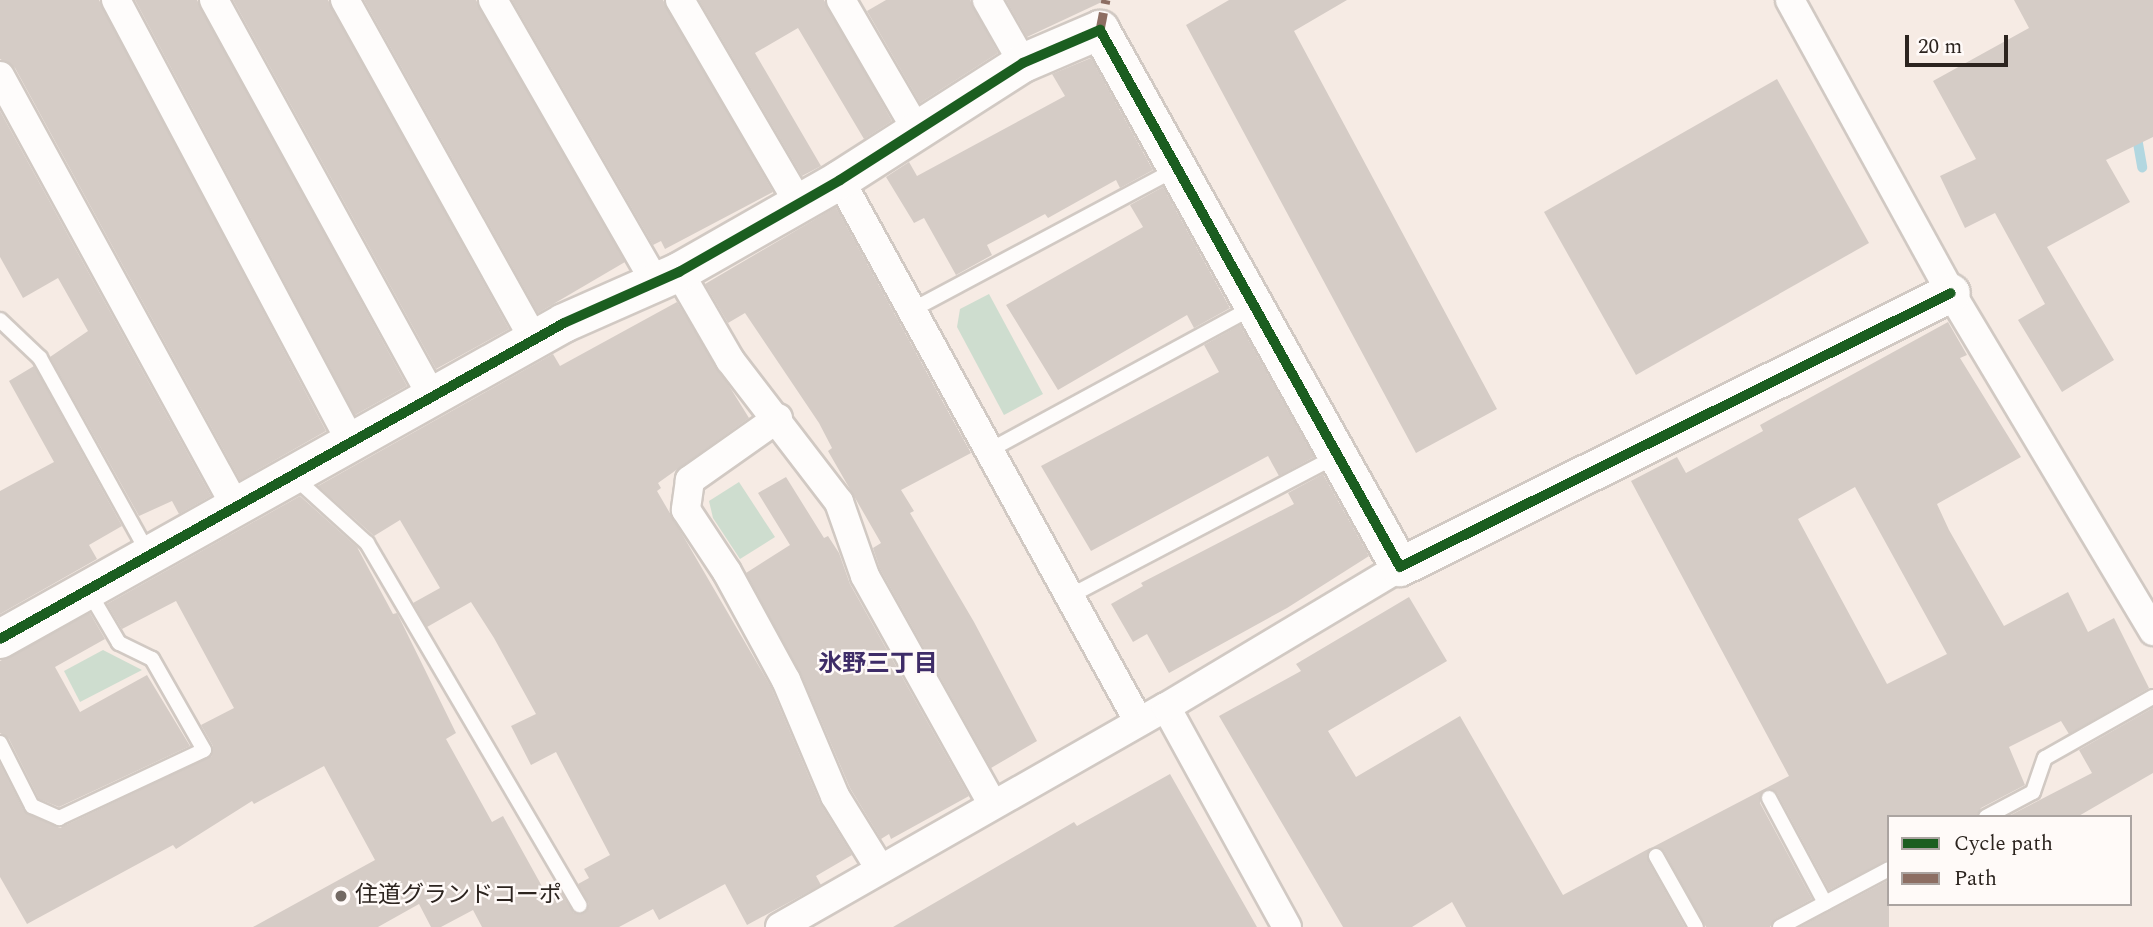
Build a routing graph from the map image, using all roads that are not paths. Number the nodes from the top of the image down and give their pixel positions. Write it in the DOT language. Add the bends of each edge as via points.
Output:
graph roads {
  1 [pos="116,0"];
  2 [pos="214,0"];
  3 [pos="345,0"];
  4 [pos="493,0"];
  5 [pos="680,0"];
  6 [pos="841,0"];
  7 [pos="987,0"];
  8 [pos="1790,0"];
  9 [pos="1023,63"];
  10 [pos="0,76"];
  11 [pos="916,129"];
  12 [pos="1177,168"];
  13 [pos="840,180"];
  14 [pos="798,202"];
  15 [pos="667,277"];
  16 [pos="1951,293"];
  17 [pos="1255,306"];
  18 [pos="912,310"];
  19 [pos="0,320"];
  20 [pos="535,342"];
  21 [pos="432,396"];
  22 [pos="778,418"];
  23 [pos="350,440"];
  24 [pos="990,450"];
  25 [pos="1338,456"];
  26 [pos="292,476"];
  27 [pos="236,507"];
  28 [pos="150,557"];
  29 [pos="1400,567"];
  30 [pos="89,592"];
  31 [pos="1070,596"];
  32 [pos="2153,631"];
  33 [pos="0,639"];
  34 [pos="2153,697"];
  35 [pos="1166,706"];
  36 [pos="1139,722"];
  37 [pos="0,743"];
  38 [pos="1769,798"];
  39 [pos="993,805"];
  40 [pos="1990,815"];
  41 [pos="1656,856"];
  42 [pos="880,869"];
  43 [pos="1887,870"];
  44 [pos="1825,903"];
  45 [pos="579,905"];
  46 [pos="780,927"];
  47 [pos="1287,927"];
  48 [pos="1696,927"];
  49 [pos="1780,927"];
  1 -- 23 [label="street"];
  2 -- 21 [label="street"];
  3 -- 20 [label="street"];
  4 -- 15 [label="street"];
  5 -- 14 [label="street"];
  6 -- 11 [label="street"];
  7 -- 9 [label="street"];
  8 -- 16 [label="street"];
  9 -- 11 [label="street"];
  9 -- 12 [label="street" via="1100,30"];
  10 -- 27 [label="street"];
  11 -- 13 [label="street"];
  12 -- 17 [label="street"];
  12 -- 18 [label="lane"];
  13 -- 14 [label="street"];
  13 -- 18 [label="street"];
  14 -- 15 [label="street"];
  15 -- 20 [label="street" via="564,323"];
  15 -- 22 [label="street"];
  16 -- 29 [label="street"];
  16 -- 32 [label="street"];
  17 -- 24 [label="lane"];
  17 -- 25 [label="street"];
  18 -- 24 [label="street"];
  19 -- 28 [label="lane" via="40,358"];
  20 -- 21 [label="street"];
  21 -- 23 [label="street"];
  22 -- 39 [label="street" via="839,502 865,576"];
  22 -- 42 [label="street" via="690,481 686,510 786,680 835,796"];
  23 -- 26 [label="street"];
  24 -- 31 [label="street"];
  25 -- 29 [label="street"];
  25 -- 31 [label="lane"];
  26 -- 27 [label="street"];
  26 -- 45 [label="lane" via="367,543"];
  27 -- 28 [label="street"];
  28 -- 30 [label="street"];
  29 -- 35 [label="street"];
  30 -- 33 [label="street"];
  30 -- 37 [label="lane" via="119,643 152,659 204,750 59,818 32,806"];
  31 -- 36 [label="street"];
  34 -- 40 [label="lane" via="2045,758 2033,792"];
  35 -- 36 [label="street"];
  35 -- 47 [label="street"];
  36 -- 39 [label="street"];
  38 -- 44 [label="lane"];
  39 -- 42 [label="street"];
  41 -- 48 [label="lane"];
  42 -- 46 [label="street"];
  43 -- 44 [label="lane"];
  44 -- 49 [label="lane"];
}
